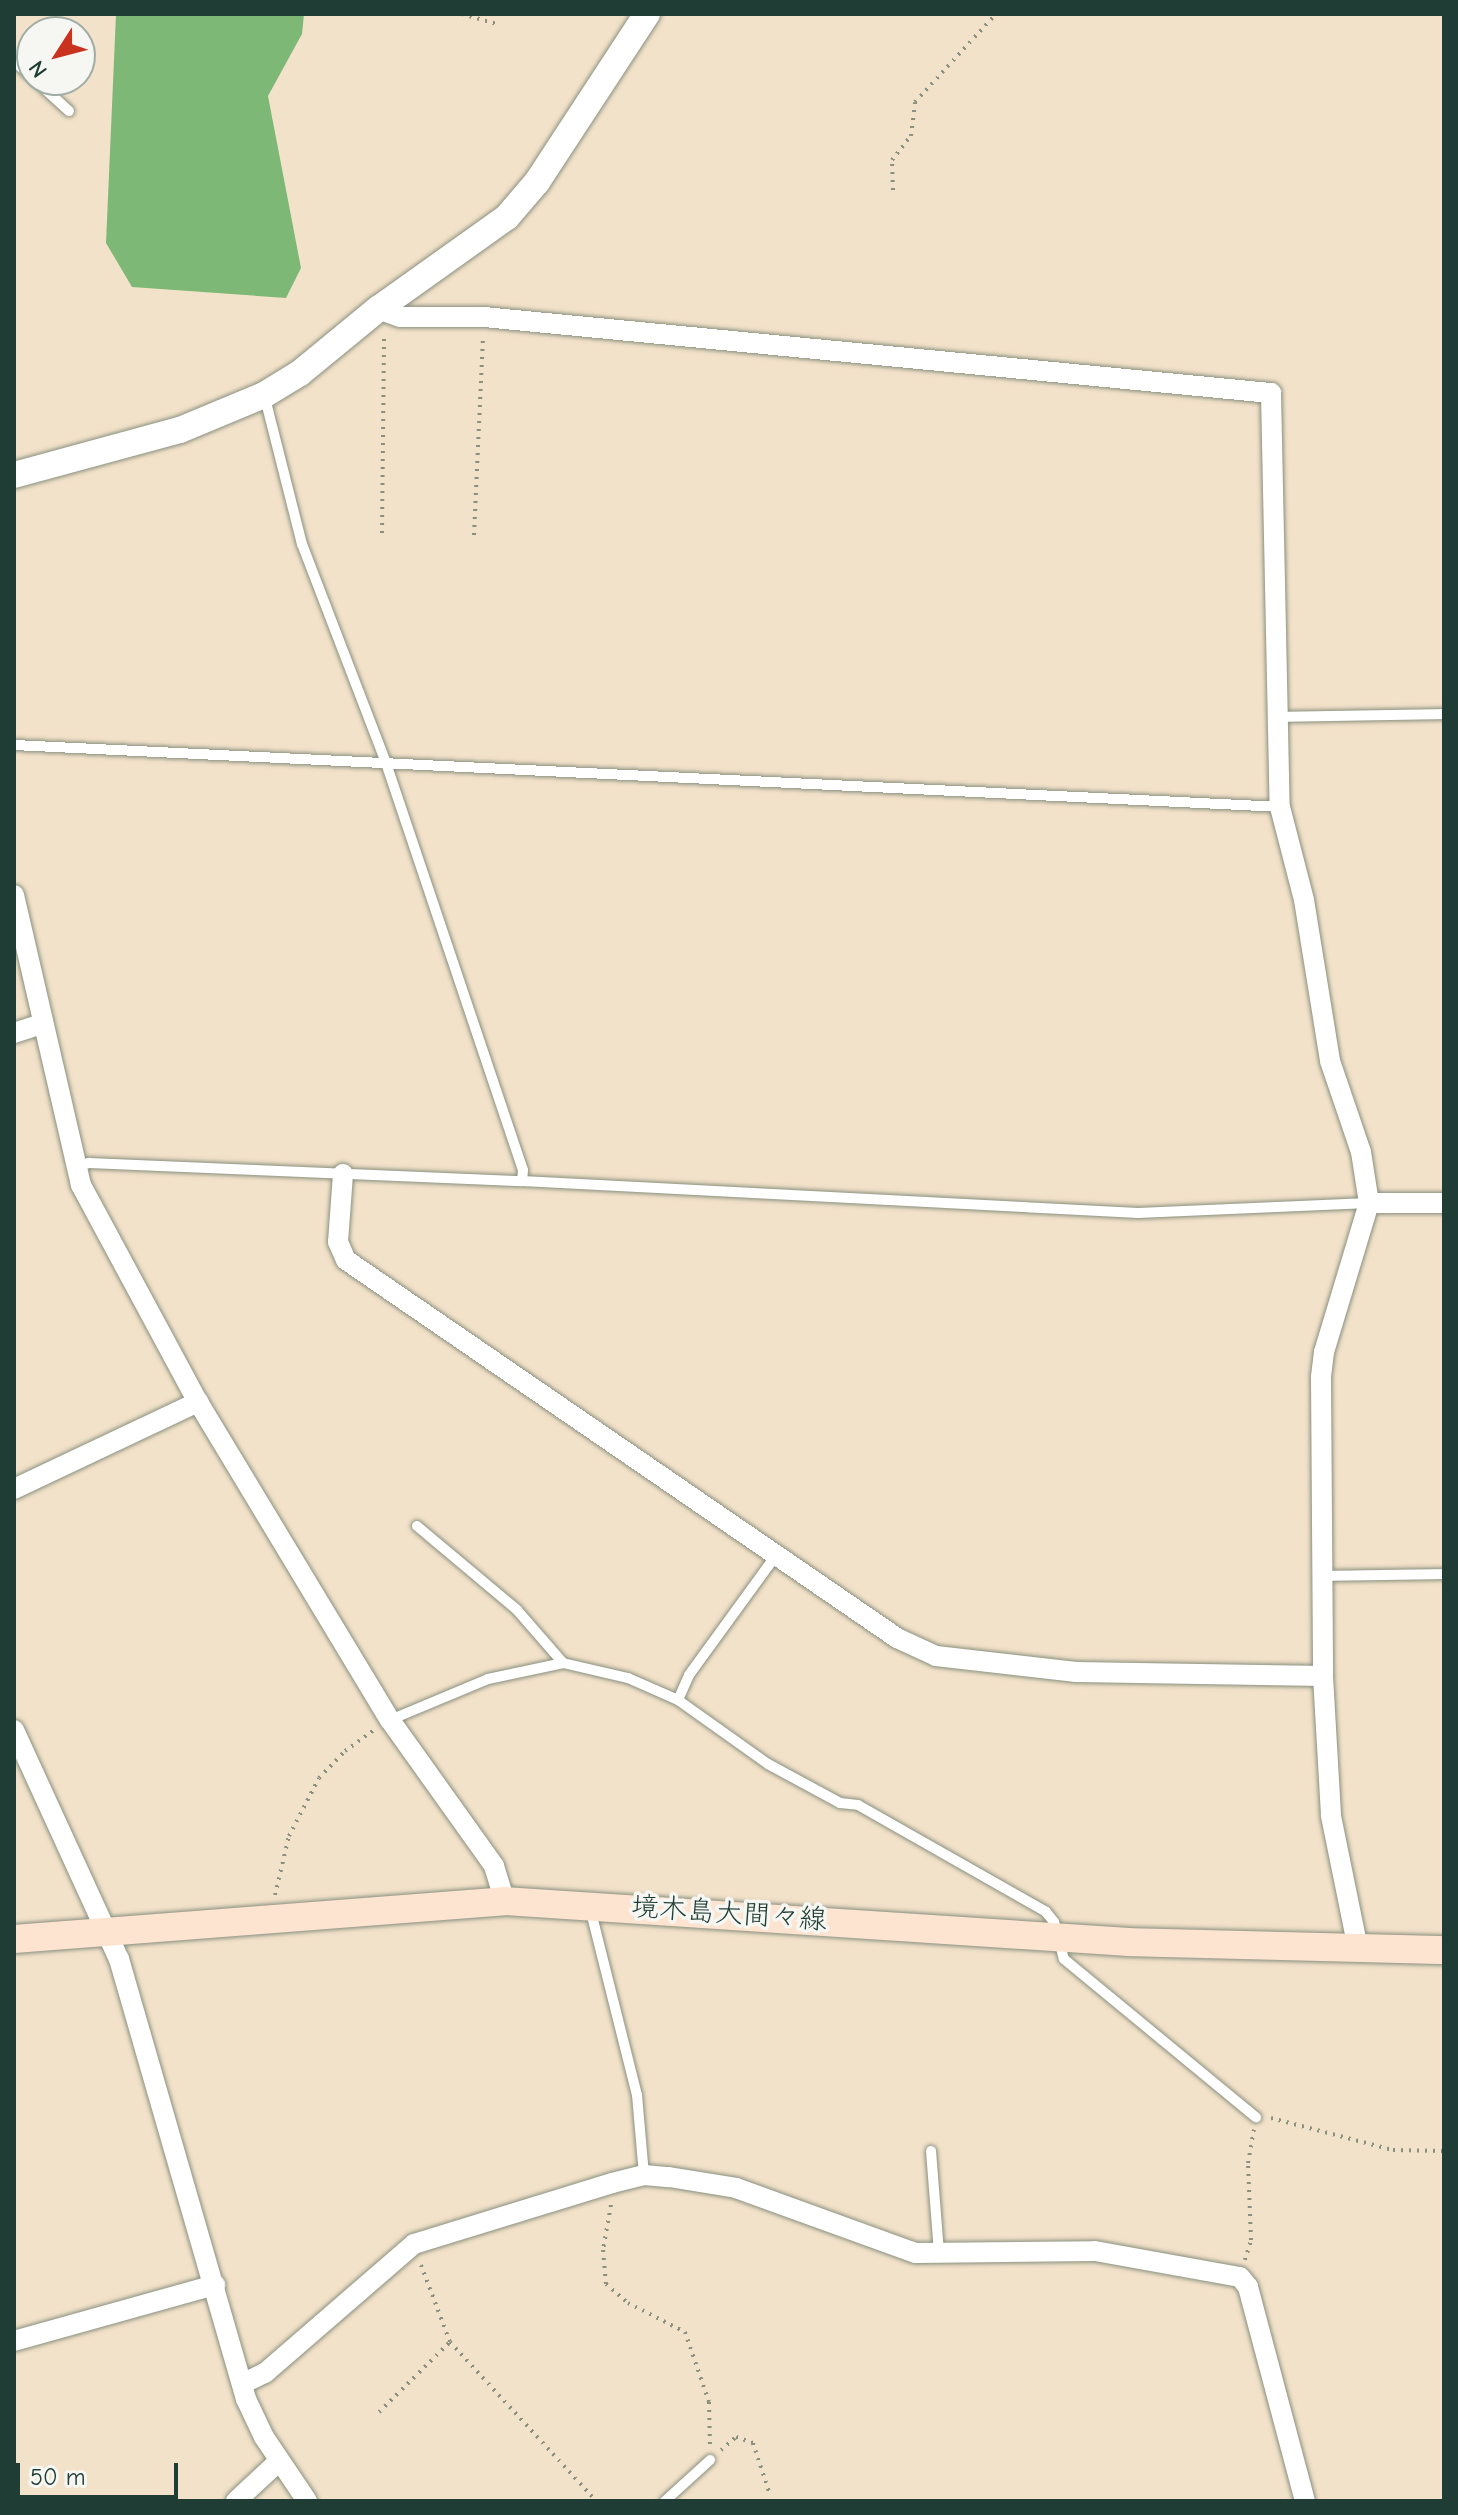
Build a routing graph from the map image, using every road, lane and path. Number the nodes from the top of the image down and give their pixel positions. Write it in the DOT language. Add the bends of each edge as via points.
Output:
graph roads {
  1 [pos="462,14"];
  2 [pos="647,14"];
  3 [pos="996,14"];
  4 [pos="498,24"];
  5 [pos="53,96"];
  6 [pos="69,111"];
  7 [pos="893,190"];
  8 [pos="389,313"];
  9 [pos="484,317"];
  10 [pos="264,395"];
  11 [pos="14,475"];
  12 [pos="382,533"];
  13 [pos="474,535"];
  14 [pos="1444,714"];
  15 [pos="1277,717"];
  16 [pos="14,745"];
  17 [pos="386,763"];
  18 [pos="1280,807"];
  19 [pos="14,895"];
  20 [pos="41,1024"];
  21 [pos="14,1033"];
  22 [pos="74,1167"];
  23 [pos="343,1174"];
  24 [pos="522,1181"];
  25 [pos="1369,1203"];
  26 [pos="1444,1203"];
  27 [pos="198,1402"];
  28 [pos="14,1489"];
  29 [pos="417,1526"];
  30 [pos="774,1558"];
  31 [pos="1444,1574"];
  32 [pos="1322,1576"];
  33 [pos="563,1663"];
  34 [pos="1323,1676"];
  35 [pos="678,1700"];
  36 [pos="390,1720"];
  37 [pos="14,1730"];
  38 [pos="505,1901"];
  39 [pos="589,1903"];
  40 [pos="270,1921"];
  41 [pos="107,1932"];
  42 [pos="1056,1936"];
  43 [pos="14,1939"];
  44 [pos="1358,1949"];
  45 [pos="1444,1950"];
  46 [pos="1256,2117"];
  47 [pos="931,2151"];
  48 [pos="1444,2151"];
  49 [pos="644,2175"];
  50 [pos="612,2183"];
  51 [pos="414,2244"];
  52 [pos="939,2253"];
  53 [pos="1240,2277"];
  54 [pos="215,2285"];
  55 [pos="14,2341"];
  56 [pos="450,2342"];
  57 [pos="242,2384"];
  58 [pos="379,2412"];
  59 [pos="710,2460"];
  60 [pos="279,2461"];
  61 [pos="769,2492"];
  62 [pos="236,2501"];
  63 [pos="307,2501"];
  64 [pos="596,2501"];
  65 [pos="665,2501"];
  66 [pos="1305,2501"];
  1 -- 4 [label="path"];
  2 -- 8 [label="street" via="537,182 507,217"];
  3 -- 7 [label="path" via="915,102 911,136 892,160"];
  5 -- 6 [label="lane"];
  8 -- 9 [label="street"];
  8 -- 10 [label="street"];
  8 -- 12 [label="path" via="384,320"];
  9 -- 13 [label="path"];
  9 -- 15 [label="street" via="1271,393"];
  10 -- 11 [label="street" via="166,434"];
  10 -- 17 [label="lane" via="302,544"];
  14 -- 15 [label="lane"];
  15 -- 18 [label="street"];
  16 -- 17 [label="lane"];
  17 -- 18 [label="lane"];
  17 -- 24 [label="lane" via="523,1170"];
  18 -- 25 [label="street" via="1309,925 1330,1061 1361,1152"];
  19 -- 20 [label="street"];
  20 -- 21 [label="street"];
  20 -- 22 [label="street"];
  22 -- 23 [label="lane" via="89,1163"];
  22 -- 27 [label="street"];
  23 -- 24 [label="lane"];
  23 -- 30 [label="street" via="338,1242 346,1260"];
  24 -- 25 [label="lane" via="1138,1213"];
  25 -- 26 [label="street"];
  25 -- 32 [label="street" via="1324,1352"];
  27 -- 28 [label="street"];
  27 -- 36 [label="street"];
  29 -- 33 [label="lane" via="517,1610"];
  30 -- 34 [label="street" via="875,1625 936,1656 1076,1672"];
  30 -- 35 [label="lane" via="689,1675"];
  31 -- 32 [label="lane"];
  32 -- 34 [label="street"];
  33 -- 35 [label="lane" via="628,1678"];
  33 -- 36 [label="lane" via="488,1679"];
  34 -- 44 [label="street" via="1331,1816"];
  35 -- 42 [label="lane" via="768,1764 840,1803 858,1805 1026,1899 1054,1922"];
  36 -- 38 [label="street" via="494,1866"];
  36 -- 40 [label="path" via="345,1751 319,1778 289,1836"];
  37 -- 41 [label="street"];
  38 -- 39 [label="main road, 境木島大間々線"];
  38 -- 40 [label="main road, 境木島大間々線"];
  39 -- 42 [label="main road, 境木島大間々線"];
  39 -- 49 [label="lane" via="593,1936 637,2095"];
  40 -- 41 [label="main road, 境木島大間々線"];
  41 -- 43 [label="main road, 境木島大間々線"];
  41 -- 54 [label="street" via="161,2093"];
  42 -- 44 [label="main road, 境木島大間々線"];
  42 -- 46 [label="lane" via="1064,1959"];
  44 -- 45 [label="main road, 境木島大間々線"];
  46 -- 48 [label="path" via="1283,2119 1393,2150"];
  46 -- 53 [label="path" via="1248,2163 1251,2240"];
  47 -- 52 [label="lane"];
  49 -- 50 [label="street"];
  49 -- 52 [label="street" via="736,2188 895,2248"];
  50 -- 51 [label="street"];
  50 -- 59 [label="path" via="603,2250 606,2284 628,2303 685,2332 709,2402"];
  51 -- 56 [label="path"];
  51 -- 57 [label="street" via="265,2373"];
  52 -- 53 [label="street" via="1095,2251"];
  53 -- 66 [label="street" via="1248,2287"];
  54 -- 55 [label="street"];
  54 -- 57 [label="street"];
  56 -- 58 [label="path"];
  56 -- 64 [label="path"];
  57 -- 60 [label="street" via="252,2415"];
  59 -- 61 [label="path" via="736,2437 746,2438 761,2456"];
  59 -- 65 [label="lane"];
  60 -- 62 [label="street"];
  60 -- 63 [label="street"];
}
